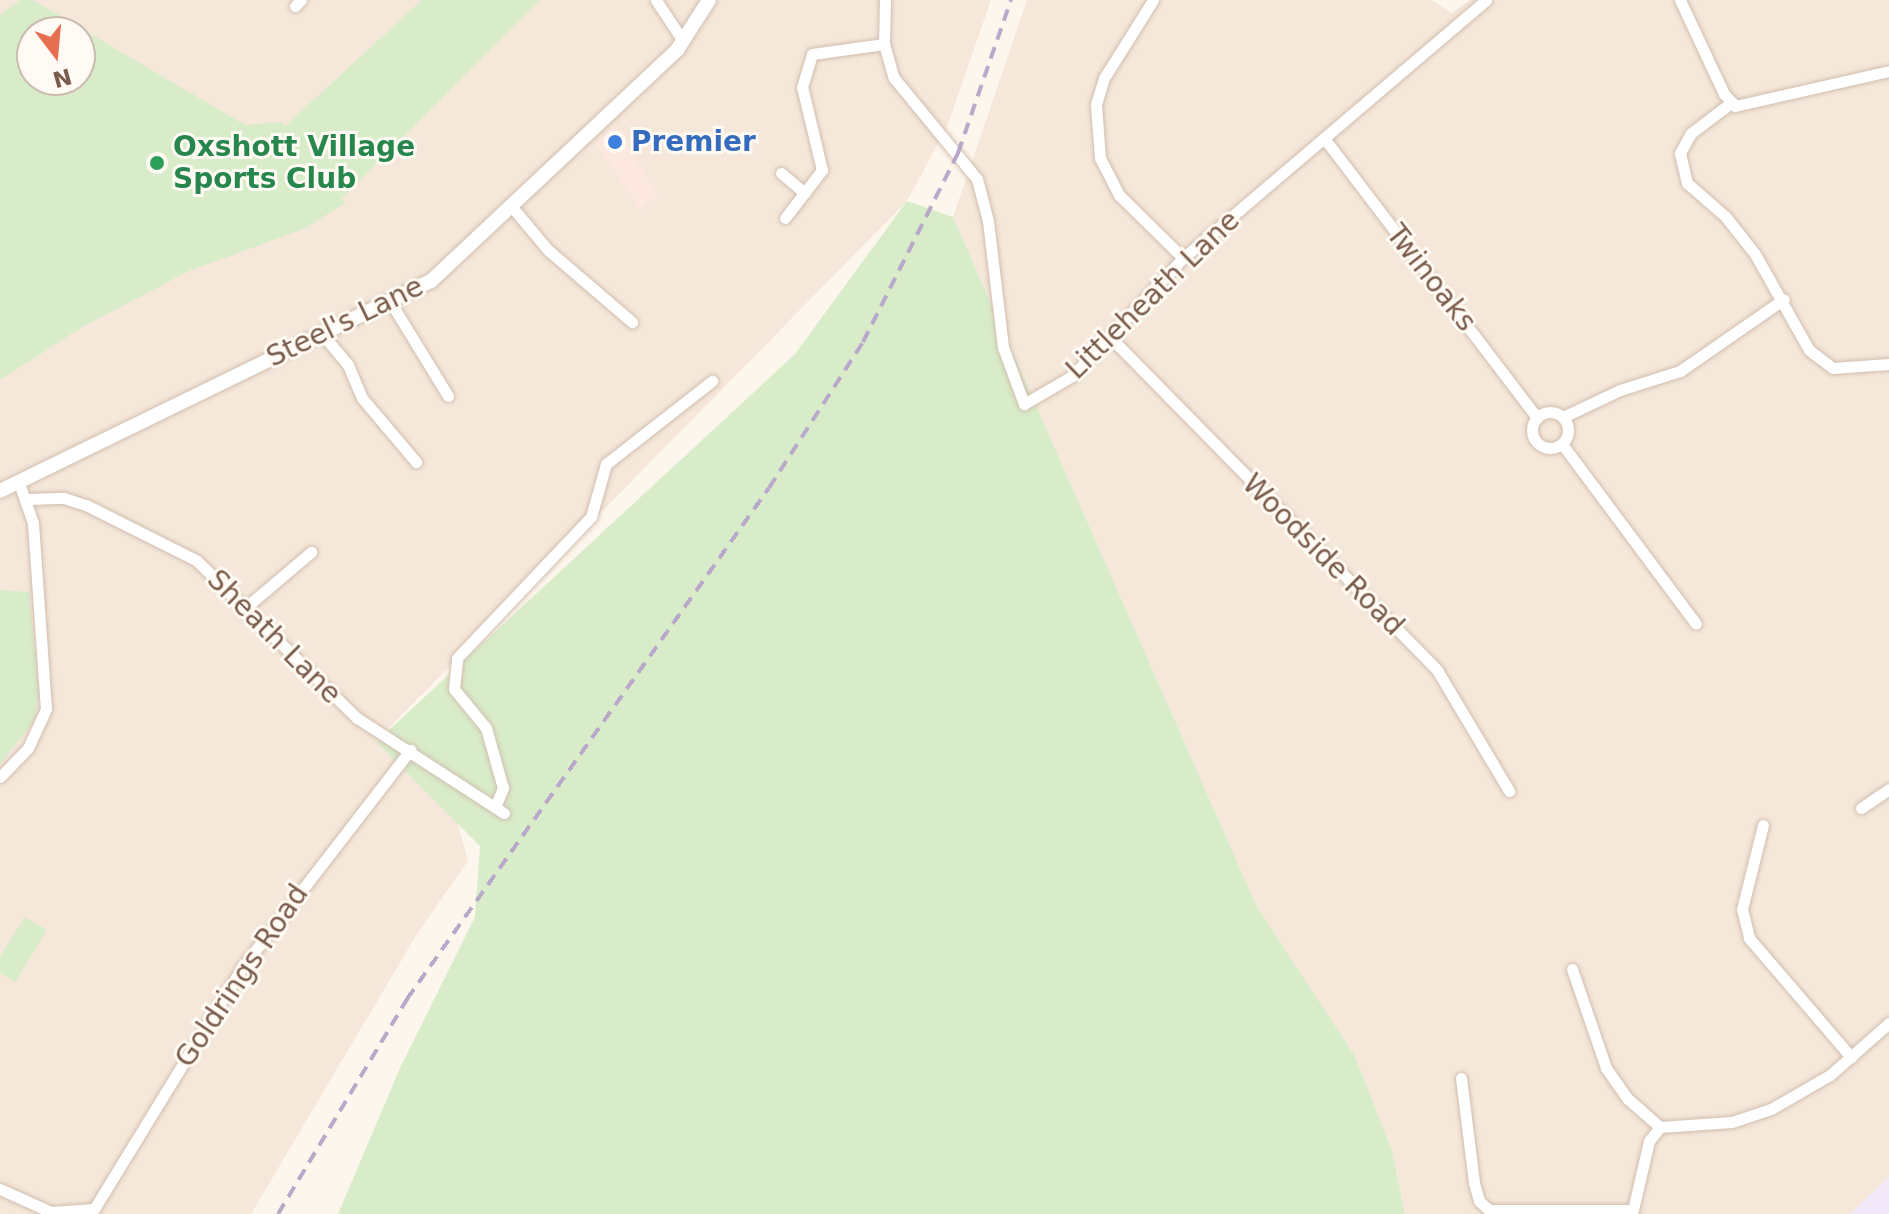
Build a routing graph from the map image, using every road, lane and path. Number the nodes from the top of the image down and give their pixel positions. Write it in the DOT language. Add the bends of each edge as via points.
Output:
graph roads {
  1 [pos="656,0"];
  2 [pos="709,0"];
  3 [pos="885,0"];
  4 [pos="1153,0"];
  5 [pos="1486,0"];
  6 [pos="1680,0"];
  7 [pos="884,44"];
  8 [pos="680,46"];
  9 [pos="1889,71"];
  10 [pos="1732,102"];
  11 [pos="1324,138"];
  12 [pos="781,173"];
  13 [pos="805,193"];
  14 [pos="512,207"];
  15 [pos="785,218"];
  16 [pos="1183,258"];
  17 [pos="1784,299"];
  18 [pos="391,303"];
  19 [pos="632,322"];
  20 [pos="323,335"];
  21 [pos="1112,339"];
  22 [pos="1889,364"];
  23 [pos="712,381"];
  24 [pos="448,396"];
  25 [pos="1563,417"];
  26 [pos="1537,418"];
  27 [pos="1562,444"];
  28 [pos="416,462"];
  29 [pos="19,483"];
  30 [pos="1,488"];
  31 [pos="28,499"];
  32 [pos="311,552"];
  33 [pos="245,608"];
  34 [pos="1696,624"];
  35 [pos="410,750"];
  36 [pos="0,777"];
  37 [pos="1889,789"];
  38 [pos="1509,791"];
  39 [pos="1861,808"];
  40 [pos="1763,825"];
  41 [pos="1572,969"];
  42 [pos="1889,1023"];
  43 [pos="1851,1057"];
  44 [pos="1461,1078"];
  45 [pos="1660,1127"];
  46 [pos="0,1189"];
  47 [pos="93,1212"];
  48 [pos="1632,1212"];
  49 [pos="51,1213"];
  1 -- 8 [label="street"];
  2 -- 8 [label="street, Steel's Lane"];
  3 -- 7 [label="street"];
  4 -- 16 [label="street" via="1104,78 1096,105 1100,158 1119,195"];
  5 -- 11 [label="street, Littleheath Lane"];
  6 -- 10 [label="street"];
  7 -- 13 [label="street" via="812,54 802,87 823,161"];
  7 -- 21 [label="street, Littleheath Lane" via="894,78 969,165 984,198 1003,347 1024,404 1072,376"];
  8 -- 14 [label="street, Steel's Lane"];
  9 -- 10 [label="street" via="1748,106"];
  10 -- 17 [label="street" via="1691,133 1680,153 1680,168 1687,183 1735,229"];
  11 -- 16 [label="street, Littleheath Lane"];
  11 -- 26 [label="street, Twinoaks"];
  12 -- 13 [label="street"];
  13 -- 15 [label="street"];
  14 -- 18 [label="street, Steel's Lane" via="443,272"];
  14 -- 19 [label="street" via="548,250"];
  16 -- 21 [label="street, Littleheath Lane"];
  17 -- 22 [label="street" via="1809,350 1833,368"];
  17 -- 25 [label="street" via="1680,371 1620,390"];
  18 -- 20 [label="street, Steel's Lane"];
  18 -- 24 [label="street"];
  20 -- 28 [label="street" via="348,365 362,398"];
  20 -- 29 [label="street, Steel's Lane"];
  21 -- 38 [label="street, Woodside Road" via="1437,670"];
  23 -- 35 [label="street, Sheath Lane" via="606,464 591,517 457,658 454,689 486,728 503,788 500,810"];
  25 -- 26 [label="street" via="1552,412"];
  25 -- 27 [label="street" via="1569,428"];
  26 -- 27 [label="street, Twinoaks" via="1532,429 1536,441 1546,448"];
  27 -- 34 [label="street, Twinoaks"];
  29 -- 30 [label="street, Steel's Lane"];
  29 -- 31 [label="street"];
  31 -- 33 [label="street, Sheath Lane" via="64,498 143,530 196,560"];
  31 -- 36 [label="street" via="46,709 28,748"];
  32 -- 33 [label="street"];
  33 -- 35 [label="street, Sheath Lane" via="335,700"];
  35 -- 47 [label="street, Goldrings Road" via="241,969"];
  37 -- 39 [label="street"];
  40 -- 43 [label="street" via="1743,896 1749,938"];
  41 -- 45 [label="street" via="1606,1068 1628,1099"];
  42 -- 43 [label="street"];
  43 -- 45 [label="street" via="1792,1099 1749,1117"];
  44 -- 48 [label="street" via="1474,1183 1479,1201 1489,1210"];
  45 -- 48 [label="street" via="1649,1141"];
  46 -- 49 [label="street"];
  47 -- 49 [label="street"];
}
